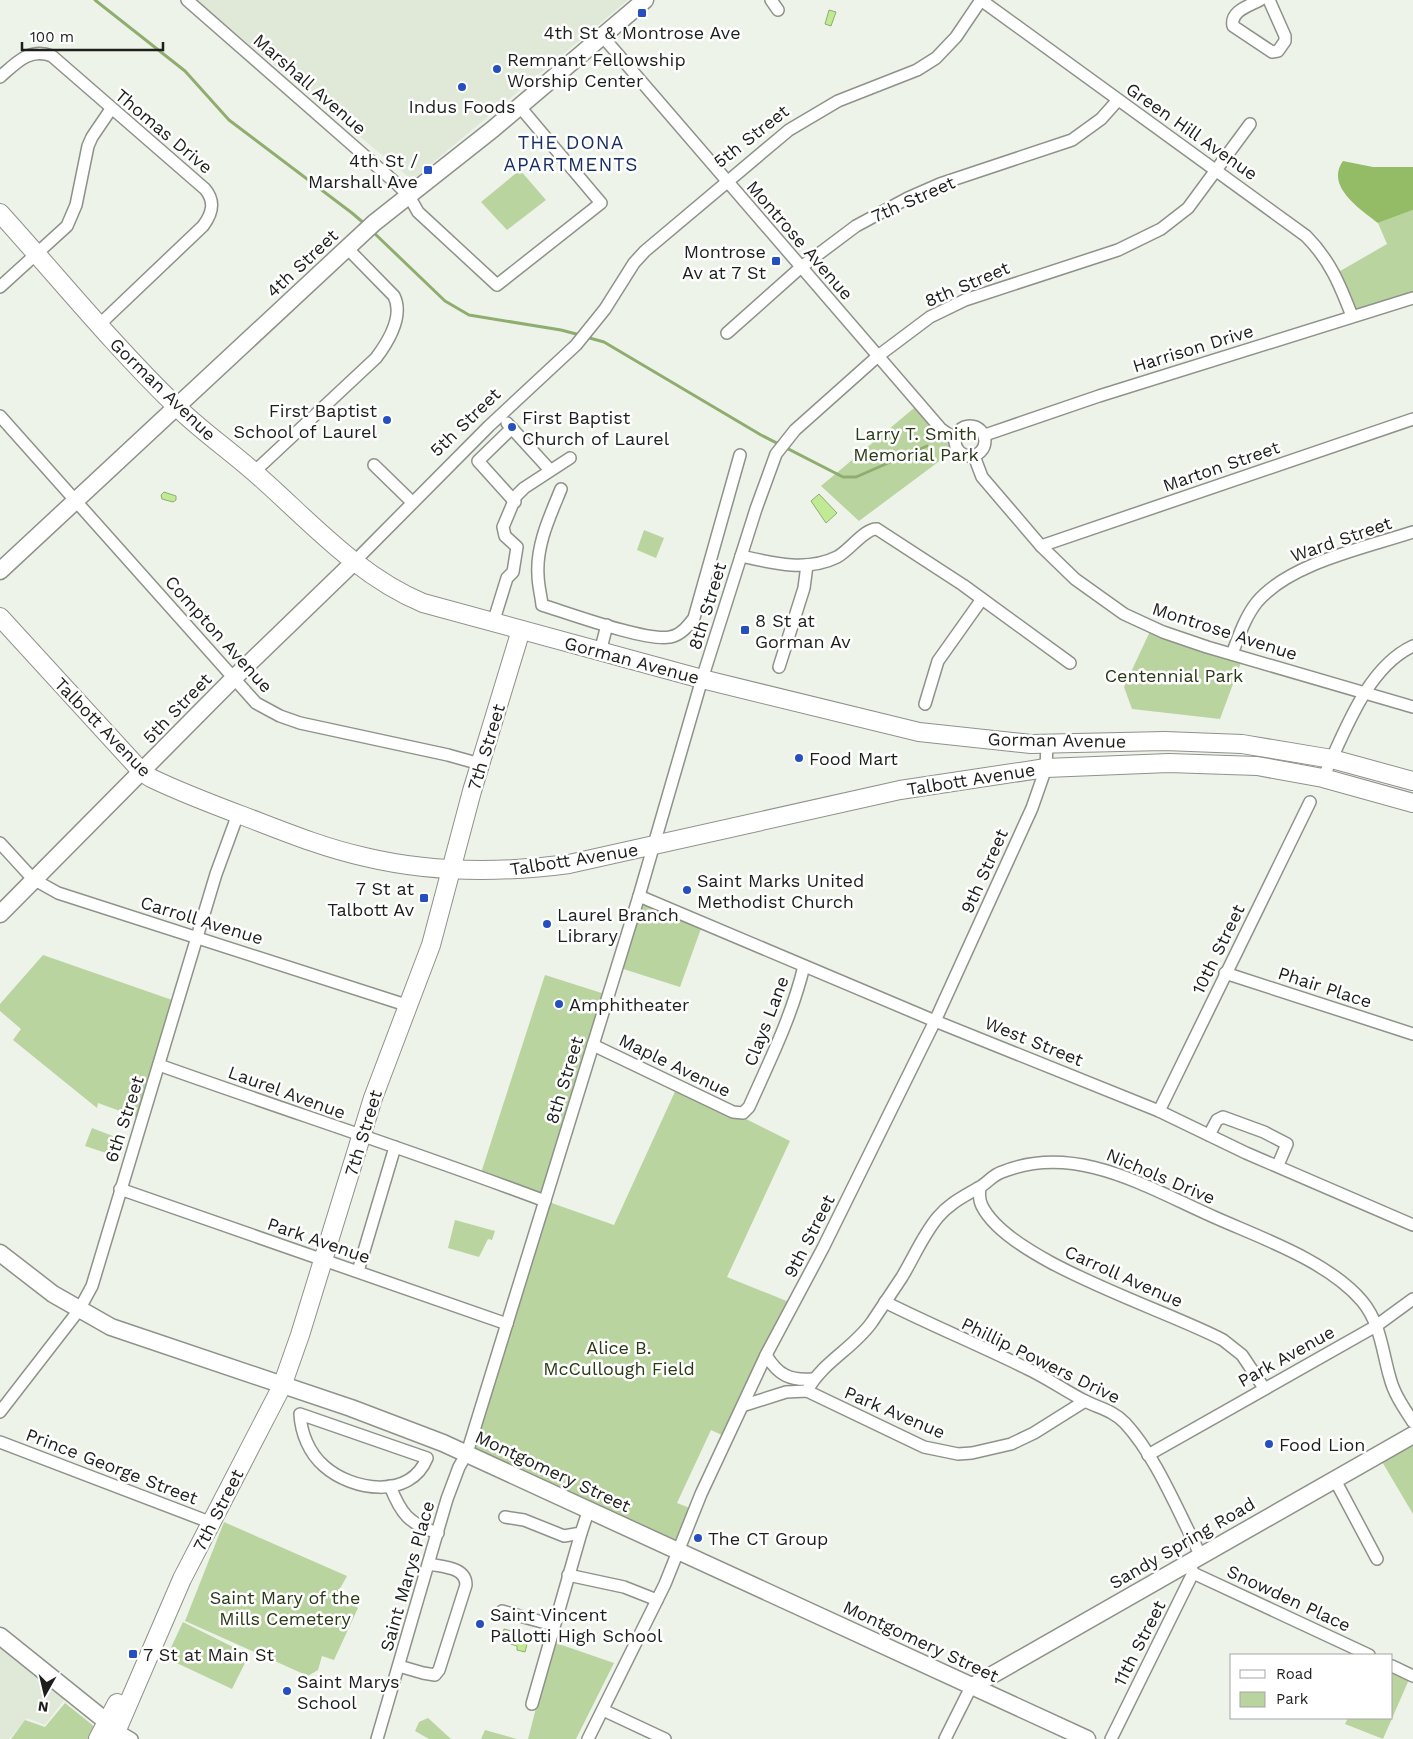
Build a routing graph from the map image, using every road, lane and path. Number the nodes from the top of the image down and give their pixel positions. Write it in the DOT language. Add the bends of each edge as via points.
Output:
graph roads {
  1 [pos="186,0"];
  2 [pos="644,0"];
  3 [pos="771,0"];
  4 [pos="980,0"];
  5 [pos="1260,0"];
  6 [pos="1269,0"];
  7 [pos="778,10"];
  8 [pos="603,37"];
  9 [pos="0,77"];
  10 [pos="1118,100"];
  11 [pos="520,107"];
  12 [pos="111,109"];
  13 [pos="1250,124"];
  14 [pos="1217,170"];
  15 [pos="725,181"];
  16 [pos="409,196"];
  17 [pos="0,213"];
  18 [pos="348,249"];
  19 [pos="36,253"];
  20 [pos="800,268"];
  21 [pos="0,287"];
  22 [pos="1413,298"];
  23 [pos="1352,316"];
  24 [pos="99,324"];
  25 [pos="727,332"];
  26 [pos="878,356"];
  27 [pos="176,406"];
  28 [pos="0,416"];
  29 [pos="500,416"];
  30 [pos="1413,418"];
  31 [pos="512,428"];
  32 [pos="985,436"];
  33 [pos="955,438"];
  34 [pos="740,455"];
  35 [pos="974,456"];
  36 [pos="570,458"];
  37 [pos="374,465"];
  38 [pos="550,470"];
  39 [pos="254,472"];
  40 [pos="561,489"];
  41 [pos="75,500"];
  42 [pos="412,502"];
  43 [pos="514,502"];
  44 [pos="1413,532"];
  45 [pos="1040,546"];
  46 [pos="741,556"];
  47 [pos="355,561"];
  48 [pos="807,565"];
  49 [pos="0,571"];
  50 [pos="982,599"];
  51 [pos="0,617"];
  52 [pos="493,623"];
  53 [pos="607,624"];
  54 [pos="521,630"];
  55 [pos="1413,646"];
  56 [pos="600,652"];
  57 [pos="1232,654"];
  58 [pos="1070,663"];
  59 [pos="780,667"];
  60 [pos="235,677"];
  61 [pos="702,679"];
  62 [pos="1366,693"];
  63 [pos="925,704"];
  64 [pos="1413,707"];
  65 [pos="1047,744"];
  66 [pos="1332,759"];
  67 [pos="480,764"];
  68 [pos="1046,768"];
  69 [pos="142,772"];
  70 [pos="1323,778"];
  71 [pos="1413,781"];
  72 [pos="1310,802"];
  73 [pos="1413,803"];
  74 [pos="238,814"];
  75 [pos="0,843"];
  76 [pos="652,847"];
  77 [pos="453,870"];
  78 [pos="33,879"];
  79 [pos="639,896"];
  80 [pos="0,914"];
  81 [pos="198,936"];
  82 [pos="804,966"];
  83 [pos="1226,973"];
  84 [pos="409,1006"];
  85 [pos="935,1021"];
  86 [pos="1413,1034"];
  87 [pos="592,1045"];
  88 [pos="160,1065"];
  89 [pos="1159,1111"];
  90 [pos="743,1113"];
  91 [pos="1209,1135"];
  92 [pos="361,1136"];
  93 [pos="395,1148"];
  94 [pos="1278,1165"];
  95 [pos="980,1188"];
  96 [pos="120,1189"];
  97 [pos="546,1201"];
  98 [pos="1413,1225"];
  99 [pos="0,1254"];
  100 [pos="324,1259"];
  101 [pos="358,1271"];
  102 [pos="1413,1299"];
  103 [pos="884,1302"];
  104 [pos="79,1310"];
  105 [pos="507,1324"];
  106 [pos="1376,1326"];
  107 [pos="766,1355"];
  108 [pos="813,1379"];
  109 [pos="282,1386"];
  110 [pos="1264,1388"];
  111 [pos="807,1391"];
  112 [pos="1085,1401"];
  113 [pos="745,1404"];
  114 [pos="0,1412"];
  115 [pos="1413,1422"];
  116 [pos="1413,1435"];
  117 [pos="0,1442"];
  118 [pos="467,1453"];
  119 [pos="1148,1455"];
  120 [pos="1335,1480"];
  121 [pos="390,1486"];
  122 [pos="589,1509"];
  123 [pos="505,1517"];
  124 [pos="212,1523"];
  125 [pos="438,1533"];
  126 [pos="581,1533"];
  127 [pos="678,1551"];
  128 [pos="1377,1559"];
  129 [pos="1194,1563"];
  130 [pos="430,1564"];
  131 [pos="568,1575"];
  132 [pos="657,1600"];
  133 [pos="502,1611"];
  134 [pos="553,1625"];
  135 [pos="0,1636"];
  136 [pos="1368,1654"];
  137 [pos="399,1666"];
  138 [pos="1393,1666"];
  139 [pos="1413,1676"];
  140 [pos="971,1686"];
  141 [pos="532,1704"];
  142 [pos="603,1710"];
  143 [pos="112,1730"];
  144 [pos="98,1739"];
  145 [pos="132,1739"];
  146 [pos="377,1739"];
  147 [pos="588,1739"];
  148 [pos="665,1739"];
  149 [pos="945,1739"];
  150 [pos="1087,1739"];
  151 [pos="1111,1739"];
  1 -- 16 [label="street, Marshall Avenue"];
  2 -- 8 [label="street, 4th Street"];
  3 -- 7 [label="street"];
  4 -- 10 [label="street, Green Hill Avenue"];
  4 -- 15 [label="street, 5th Street" via="956,37 928,64 838,101 809,117"];
  5 -- 6 [label="street" via="1234,15 1232,20 1234,26 1272,52 1278,51 1285,36"];
  8 -- 11 [label="street, 4th Street"];
  8 -- 15 [label="street, Montrose Avenue"];
  9 -- 12 [label="street, Thomas Drive" via="30,54 44,53 52,56"];
  10 -- 14 [label="street, Green Hill Avenue"];
  10 -- 20 [label="street, 7th Street" via="1101,120 1072,140 940,184 908,198 856,226"];
  11 -- 16 [label="street, 4th Street"];
  11 -- 16 [label="street, Marshall Avenue" via="601,203 498,285 418,212"];
  12 -- 19 [label="street" via="88,146 71,219"];
  12 -- 24 [label="street, Thomas Drive" via="205,189 212,199 212,207 202,226"];
  13 -- 14 [label="street, 8th Street"];
  14 -- 23 [label="street, Green Hill Avenue" via="1319,249 1336,274"];
  14 -- 26 [label="street, 8th Street" via="1188,208 1148,236 1118,250 965,300 930,317"];
  15 -- 20 [label="street, Montrose Avenue"];
  15 -- 29 [label="street, 5th Street" via="640,256 591,328"];
  16 -- 18 [label="street, 4th Street"];
  17 -- 19 [label="main road, Gorman Avenue"];
  18 -- 27 [label="street, 4th Street"];
  18 -- 39 [label="street" via="398,304 387,342 376,358"];
  19 -- 21 [label="street"];
  19 -- 24 [label="main road, Gorman Avenue"];
  20 -- 25 [label="street, 7th Street"];
  20 -- 26 [label="street, Montrose Avenue"];
  22 -- 23 [label="street, Harrison Drive"];
  23 -- 32 [label="street, Harrison Drive" via="1099,396"];
  24 -- 27 [label="main road, Gorman Avenue"];
  26 -- 33 [label="street, Montrose Avenue" via="940,429"];
  26 -- 46 [label="street, 8th Street" via="783,442"];
  27 -- 39 [label="main road, Gorman Avenue"];
  27 -- 41 [label="street, 4th Street"];
  28 -- 41 [label="street, Compton Avenue"];
  29 -- 31 [label="street"];
  29 -- 42 [label="street, 5th Street"];
  30 -- 45 [label="street, Marton Street"];
  31 -- 38 [label="street"];
  31 -- 43 [label="street" via="478,461"];
  32 -- 33 [label="street" via="978,428 968,425 959,430"];
  32 -- 35 [label="street" via="985,446"];
  33 -- 35 [label="street" via="960,452"];
  34 -- 53 [label="street" via="701,599 687,627 670,637 659,637"];
  35 -- 45 [label="street, Montrose Avenue" via="982,477"];
  36 -- 38 [label="street"];
  37 -- 42 [label="street"];
  38 -- 43 [label="street" via="524,488"];
  39 -- 47 [label="main road, Gorman Avenue" via="303,519"];
  40 -- 53 [label="street" via="540,554 538,575 542,605"];
  41 -- 49 [label="street, 4th Street"];
  41 -- 60 [label="street, Compton Avenue"];
  42 -- 47 [label="street, 5th Street"];
  43 -- 52 [label="street" via="503,527 505,536 517,547 516,561 507,578"];
  44 -- 57 [label="street, Ward Street" via="1306,568 1276,584 1249,614"];
  45 -- 57 [label="street, Montrose Avenue" via="1075,579 1124,614 1164,632"];
  46 -- 48 [label="street"];
  46 -- 61 [label="street, 8th Street"];
  47 -- 52 [label="main road, Gorman Avenue" via="384,584 408,597"];
  47 -- 60 [label="street, 5th Street"];
  48 -- 50 [label="street" via="836,558 848,551 867,531 877,529"];
  48 -- 59 [label="street" via="804,588"];
  50 -- 58 [label="street"];
  50 -- 63 [label="street" via="938,661"];
  51 -- 69 [label="main road, Talbott Avenue"];
  52 -- 54 [label="main road, Gorman Avenue"];
  53 -- 56 [label="street"];
  54 -- 56 [label="main road, Gorman Avenue"];
  54 -- 67 [label="main road, 7th Street"];
  55 -- 62 [label="street" via="1386,663"];
  56 -- 61 [label="main road, Gorman Avenue"];
  57 -- 62 [label="street, Montrose Avenue"];
  60 -- 67 [label="street, Compton Avenue" via="256,703 280,716"];
  60 -- 69 [label="street, 5th Street"];
  61 -- 65 [label="main road, Gorman Avenue" via="919,732"];
  61 -- 76 [label="street, 8th Street"];
  62 -- 64 [label="street, Montrose Avenue"];
  62 -- 66 [label="street"];
  65 -- 66 [label="main road, Gorman Avenue" via="1207,741"];
  65 -- 68 [label="street, 9th Street"];
  66 -- 70 [label="street"];
  66 -- 71 [label="main road, Gorman Avenue"];
  67 -- 77 [label="main road, 7th Street"];
  68 -- 70 [label="main road, Gorman Avenue" via="1207,763 1257,766"];
  68 -- 76 [label="main road, Talbott Avenue" via="890,792"];
  68 -- 85 [label="street, 9th Street"];
  69 -- 74 [label="main road, Talbott Avenue"];
  69 -- 78 [label="street, 5th Street"];
  70 -- 73 [label="main road, Gorman Avenue"];
  72 -- 83 [label="street, 10th Street"];
  74 -- 77 [label="main road, Talbott Avenue" via="363,857"];
  74 -- 81 [label="street, 6th Street"];
  75 -- 78 [label="street, Carroll Avenue"];
  76 -- 77 [label="main road, Talbott Avenue" via="523,870"];
  76 -- 79 [label="street, 8th Street"];
  77 -- 84 [label="main road, 7th Street"];
  78 -- 80 [label="street, 5th Street"];
  78 -- 81 [label="street, Carroll Avenue" via="71,898"];
  79 -- 82 [label="street, West Street"];
  79 -- 87 [label="street, 8th Street"];
  81 -- 84 [label="street, Carroll Avenue"];
  81 -- 88 [label="street, 6th Street"];
  82 -- 85 [label="street, West Street"];
  82 -- 90 [label="street, Clays Lane" via="778,1047"];
  83 -- 86 [label="street, Phair Place"];
  83 -- 89 [label="street, 10th Street"];
  84 -- 92 [label="main road, 7th Street" via="387,1057"];
  85 -- 89 [label="street, West Street"];
  85 -- 107 [label="street, 9th Street" via="815,1264"];
  87 -- 90 [label="street, Maple Avenue" via="733,1112"];
  87 -- 97 [label="street, 8th Street"];
  88 -- 92 [label="street, Laurel Avenue"];
  88 -- 96 [label="street, 6th Street"];
  89 -- 91 [label="street, West Street"];
  91 -- 94 [label="street, West Street"];
  91 -- 94 [label="street" via="1217,1120 1223,1117 1282,1140 1287,1147"];
  92 -- 93 [label="street, Laurel Avenue"];
  92 -- 100 [label="main road, 7th Street"];
  93 -- 97 [label="street, Laurel Avenue"];
  93 -- 101 [label="street"];
  94 -- 98 [label="street, West Street"];
  95 -- 103 [label="street, Nichols Drive" via="962,1196 939,1215"];
  95 -- 106 [label="street, Nichols Drive" via="999,1173 1037,1163 1075,1163 1117,1174 1319,1267 1362,1301"];
  95 -- 110 [label="street, Carroll Avenue" via="981,1205 987,1214 1017,1242 1051,1262 1223,1340 1242,1355"];
  96 -- 100 [label="street, Park Avenue"];
  96 -- 104 [label="street, 6th Street" via="96,1273"];
  97 -- 105 [label="street, 8th Street"];
  99 -- 104 [label="street, Montgomery Street"];
  100 -- 101 [label="street, Park Avenue"];
  100 -- 109 [label="main road, 7th Street"];
  101 -- 105 [label="street, Park Avenue"];
  102 -- 106 [label="street, Park Avenue"];
  103 -- 108 [label="street, Nichols Drive" via="863,1334"];
  103 -- 112 [label="street, Phillip Powers Drive" via="1054,1381"];
  104 -- 109 [label="street, Montgomery Street" via="140,1338"];
  104 -- 114 [label="street, 6th Street"];
  105 -- 118 [label="street, 8th Street"];
  106 -- 110 [label="street, Park Avenue"];
  106 -- 115 [label="street, Nichols Drive" via="1390,1379"];
  107 -- 108 [label="street" via="778,1372 785,1376"];
  107 -- 113 [label="street, 9th Street"];
  108 -- 111 [label="street, Nichols Drive"];
  109 -- 118 [label="street, Montgomery Street" via="415,1431"];
  109 -- 124 [label="main road, 7th Street"];
  110 -- 119 [label="street, Park Avenue"];
  111 -- 112 [label="street, Park Avenue" via="924,1447 958,1454 1011,1444 1034,1434"];
  111 -- 113 [label="street" via="786,1392"];
  112 -- 119 [label="street, Phillip Powers Drive" via="1120,1419"];
  113 -- 127 [label="street, 9th Street"];
  116 -- 120 [label="street, Sandy Spring Road"];
  117 -- 124 [label="street, Prince George Street"];
  118 -- 122 [label="street, Montgomery Street"];
  118 -- 125 [label="street, Saint Marys Place" via="453,1481"];
  119 -- 129 [label="street, Phillip Powers Drive"];
  120 -- 128 [label="street"];
  120 -- 129 [label="street, Sandy Spring Road"];
  121 -- 121 [label="street" via="412,1478 427,1458 300,1414 305,1439 322,1465 349,1481 376,1487"];
  121 -- 125 [label="street" via="408,1519"];
  122 -- 126 [label="street"];
  122 -- 127 [label="street, Montgomery Street"];
  123 -- 126 [label="street" via="524,1520 564,1536"];
  124 -- 143 [label="main road, 7th Street" via="164,1619 136,1666"];
  125 -- 130 [label="street, Saint Marys Place"];
  126 -- 131 [label="street"];
  127 -- 132 [label="street, 9th Street"];
  127 -- 140 [label="street, Montgomery Street"];
  129 -- 136 [label="street, Snowden Place"];
  129 -- 140 [label="street, Sandy Spring Road"];
  129 -- 151 [label="street, 11th Street"];
  130 -- 137 [label="street, Saint Marys Place"];
  130 -- 137 [label="street" via="460,1572 466,1585 435,1675"];
  131 -- 132 [label="street" via="624,1587"];
  131 -- 134 [label="street"];
  132 -- 142 [label="street, 9th Street"];
  133 -- 134 [label="street"];
  134 -- 141 [label="street"];
  135 -- 143 [label="street"];
  137 -- 146 [label="street, Saint Marys Place"];
  138 -- 139 [label="street"];
  140 -- 149 [label="street"];
  140 -- 150 [label="street, Montgomery Street"];
  142 -- 147 [label="street, 9th Street"];
  142 -- 148 [label="street"];
  143 -- 144 [label="main road, 7th Street"];
  143 -- 145 [label="street"];
}
